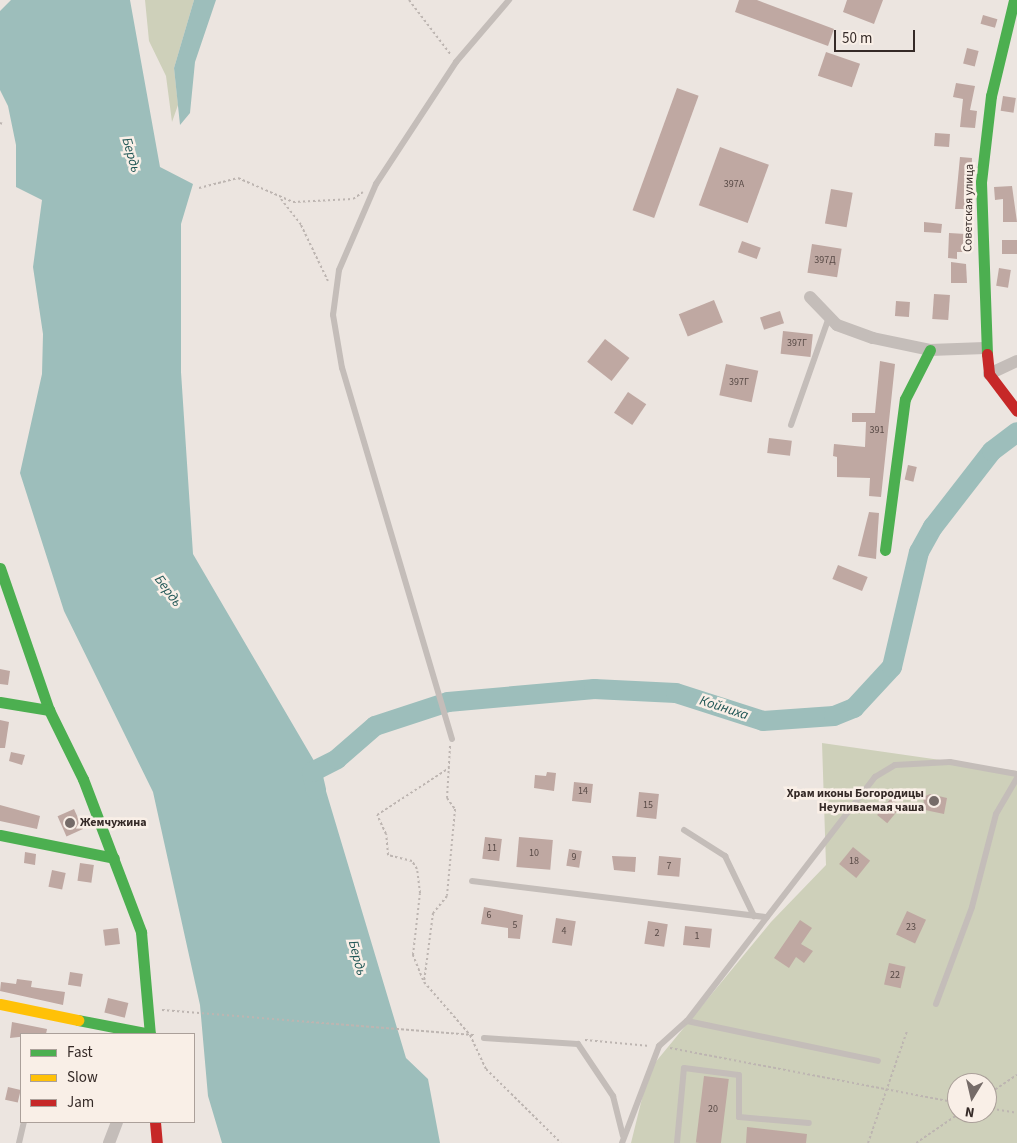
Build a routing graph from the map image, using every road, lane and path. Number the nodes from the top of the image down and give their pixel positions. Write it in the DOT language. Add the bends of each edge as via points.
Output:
graph roads {
  1 [pos="408,0"];
  2 [pos="509,0"];
  3 [pos="1014,0"];
  4 [pos="456,62"];
  5 [pos="376,184"];
  6 [pos="199,188"];
  7 [pos="281,198"];
  8 [pos="336,294"];
  9 [pos="810,298"];
  10 [pos="829,317"];
  11 [pos="985,348"];
  12 [pos="930,350"];
  13 [pos="1017,362"];
  14 [pos="989,374"];
  15 [pos="1017,411"];
  16 [pos="791,425"];
  17 [pos="885,550"];
  18 [pos="0,568"];
  19 [pos="0,702"];
  20 [pos="49,710"];
  21 [pos="452,739"];
  22 [pos="450,767"];
  23 [pos="1017,774"];
  24 [pos="1017,778"];
  25 [pos="684,830"];
  26 [pos="0,835"];
  27 [pos="114,858"];
  28 [pos="472,881"];
  29 [pos="754,916"];
  30 [pos="767,917"];
  31 [pos="424,982"];
  32 [pos="0,1004"];
  33 [pos="936,1004"];
  34 [pos="173,1009"];
  35 [pos="687,1021"];
  36 [pos="908,1031"];
  37 [pos="145,1033"];
  38 [pos="150,1033"];
  39 [pos="470,1035"];
  40 [pos="482,1036"];
  41 [pos="576,1039"];
  42 [pos="659,1046"];
  43 [pos="878,1061"];
  44 [pos="1017,1075"];
  45 [pos="997,1088"];
  46 [pos="884,1091"];
  47 [pos="947,1101"];
  48 [pos="997,1110"];
  49 [pos="1017,1113"];
  50 [pos="947,1122"];
  51 [pos="24,1123"];
  52 [pos="117,1123"];
  53 [pos="155,1123"];
  54 [pos="808,1123"];
  55 [pos="623,1140"];
  56 [pos="19,1143"];
  57 [pos="109,1143"];
  58 [pos="157,1143"];
  59 [pos="561,1143"];
  60 [pos="677,1143"];
  61 [pos="868,1143"];
  62 [pos="916,1143"];
  1 -- 4 [label="path"];
  2 -- 4 [label="lane"];
  3 -- 11 [label="street, Советская улица" via="991,96 981,182"];
  4 -- 5 [label="lane"];
  5 -- 7 [label="path" via="353,199 320,203"];
  5 -- 8 [label="lane" via="339,270"];
  6 -- 7 [label="path" via="238,178"];
  7 -- 8 [label="path" via="301,225"];
  8 -- 21 [label="lane" via="333,315 342,368"];
  9 -- 10 [label="street"];
  10 -- 12 [label="street" via="837,325 874,338"];
  10 -- 16 [label="lane"];
  11 -- 12 [label="street"];
  11 -- 14 [label="street, Советская улица"];
  12 -- 17 [label="street" via="905,399"];
  13 -- 14 [label="street"];
  14 -- 15 [label="street, Советская улица"];
  18 -- 20 [label="street"];
  19 -- 20 [label="street"];
  20 -- 27 [label="street"];
  21 -- 22 [label="path"];
  22 -- 31 [label="path" via="447,798 455,809 447,896 433,913"];
  22 -- 31 [label="path" via="377,815 386,834 388,855 412,861 417,870 420,893 413,955"];
  23 -- 30 [label="lane" via="950,762 895,765 875,777"];
  24 -- 33 [label="lane" via="996,814 972,908"];
  25 -- 29 [label="lane" via="725,856"];
  26 -- 27 [label="street"];
  27 -- 38 [label="street" via="141,932"];
  28 -- 29 [label="lane"];
  29 -- 30 [label="lane"];
  30 -- 35 [label="lane"];
  31 -- 39 [label="path"];
  32 -- 37 [label="street"];
  34 -- 39 [label="path"];
  35 -- 42 [label="lane"];
  35 -- 43 [label="lane"];
  36 -- 46 [label="path"];
  39 -- 40 [label="path"];
  39 -- 59 [label="path" via="486,1069"];
  40 -- 55 [label="lane" via="578,1044 613,1096"];
  41 -- 42 [label="path"];
  42 -- 46 [label="path"];
  42 -- 55 [label="lane"];
  44 -- 45 [label="path"];
  46 -- 47 [label="path"];
  46 -- 61 [label="path"];
  48 -- 49 [label="path"];
  50 -- 62 [label="path"];
  51 -- 56 [label="lane"];
  52 -- 57 [label="street"];
  53 -- 58 [label="street"];
  54 -- 60 [label="lane" via="739,1117 738,1075 684,1068"];
}
